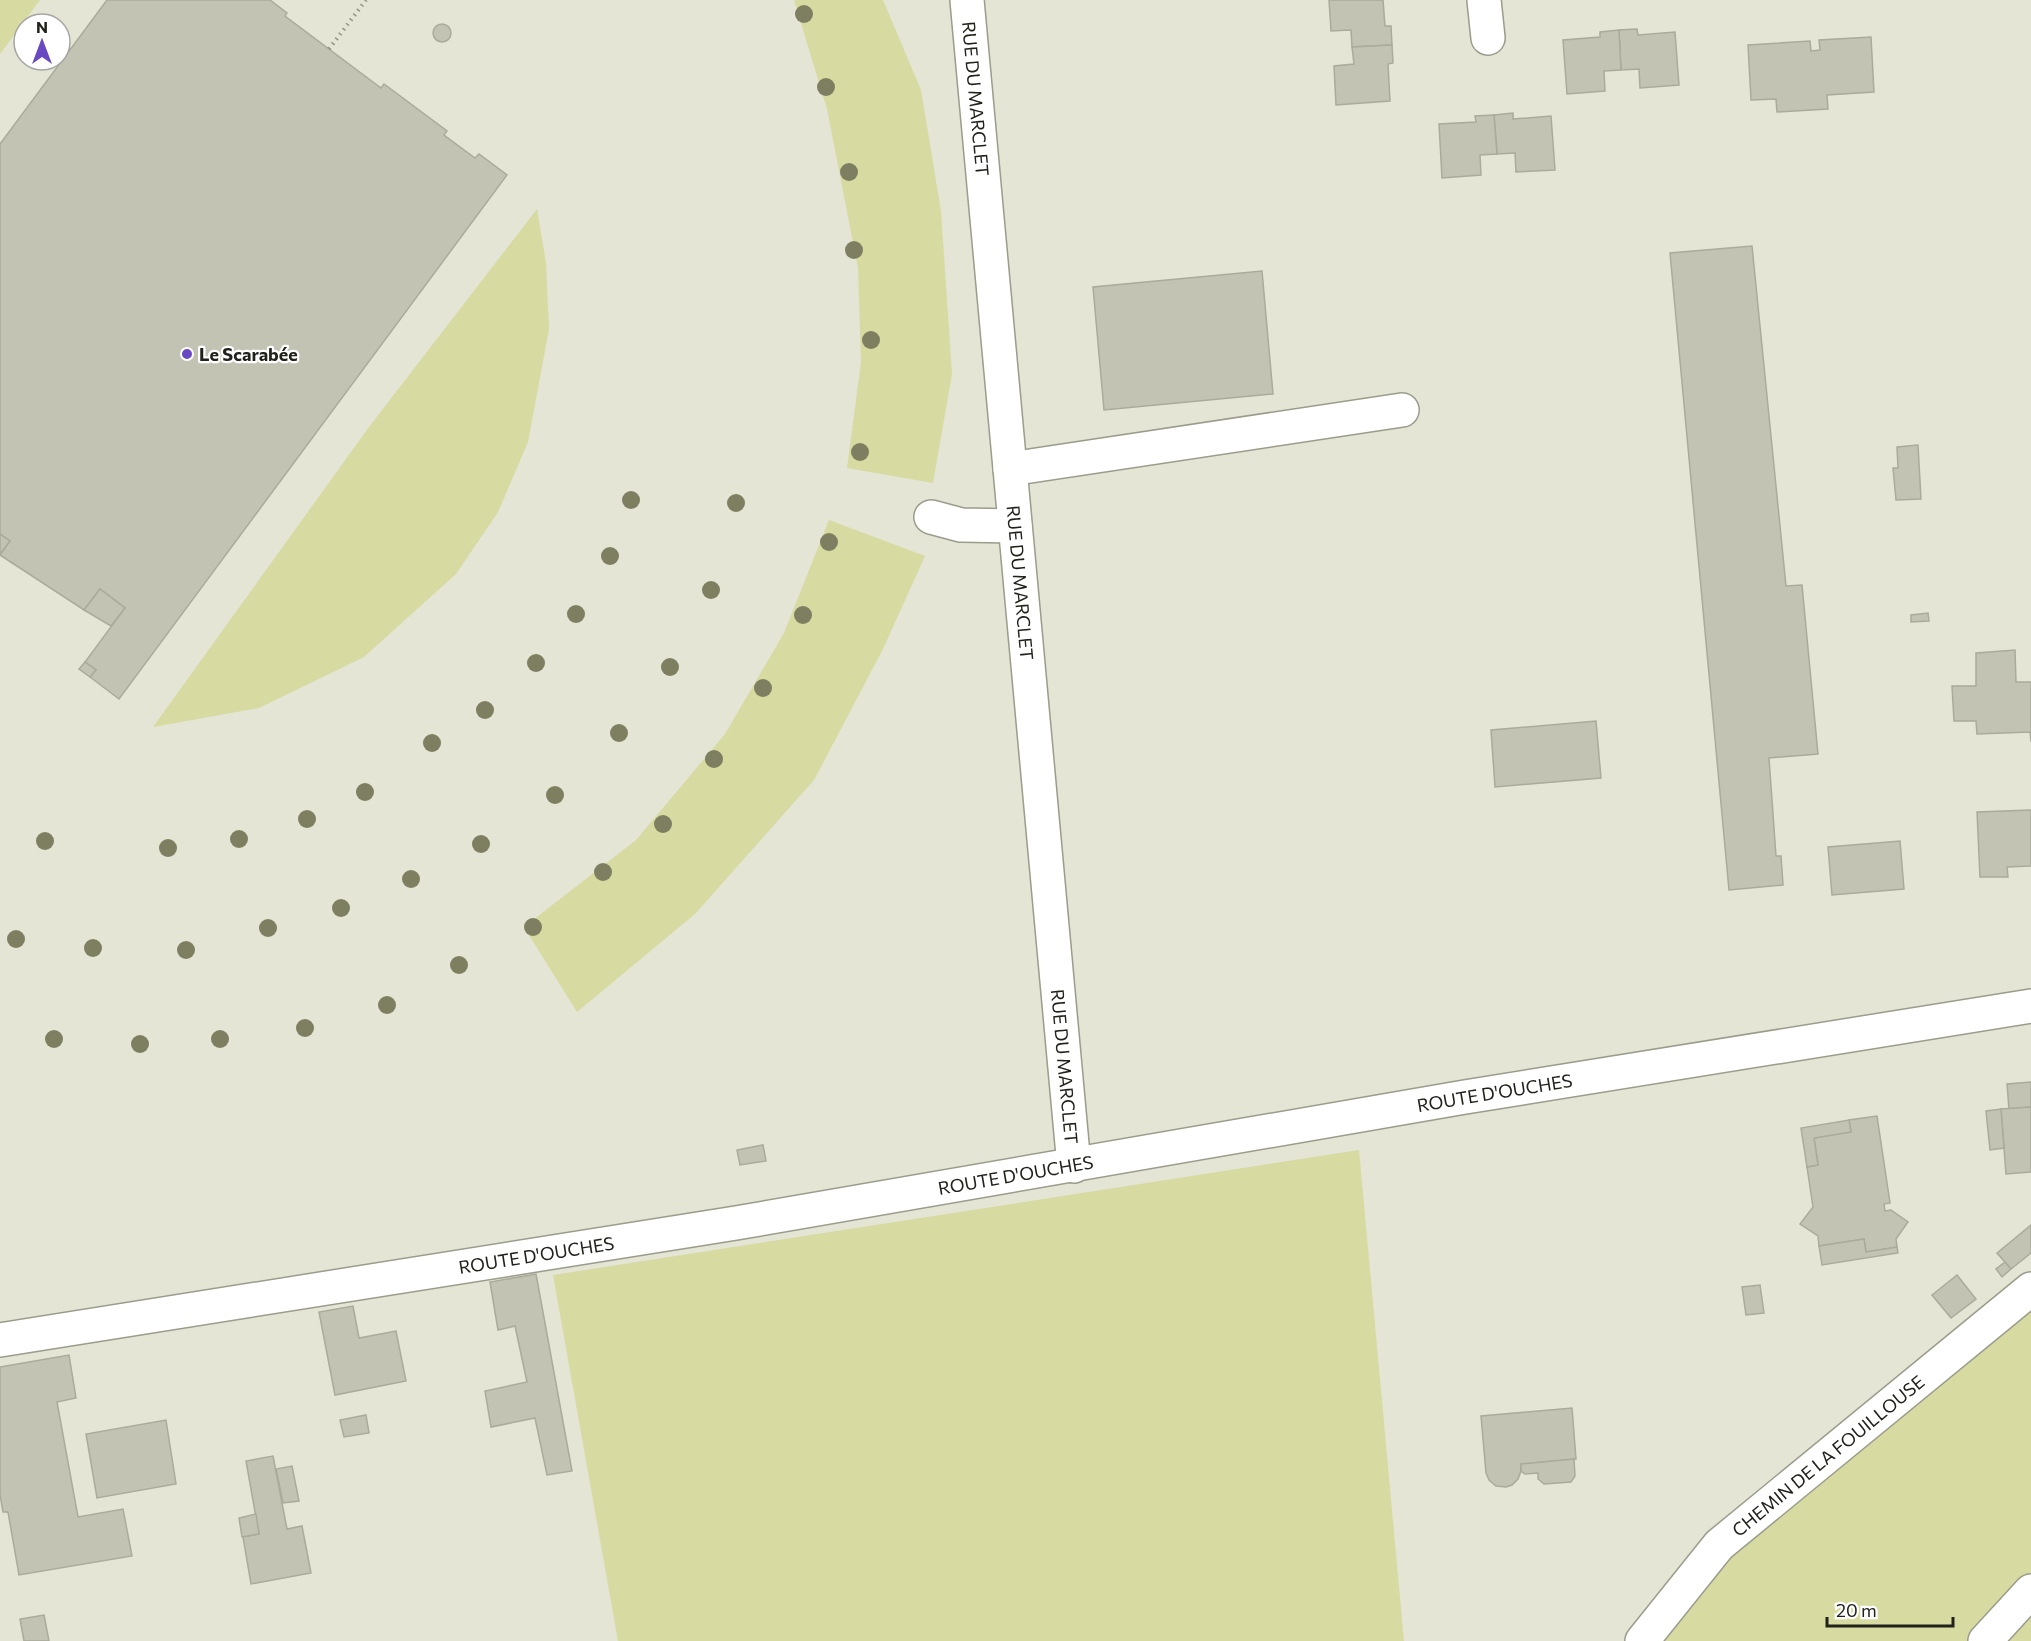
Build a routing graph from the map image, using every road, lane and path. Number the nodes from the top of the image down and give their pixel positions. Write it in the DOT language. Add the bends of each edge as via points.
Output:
graph roads {
  1 [pos="366,0"];
  2 [pos="967,0"];
  3 [pos="1484,0"];
  4 [pos="1488,38"];
  5 [pos="329,49"];
  6 [pos="1402,410"];
  7 [pos="1010,469"];
  8 [pos="931,517"];
  9 [pos="1015,525"];
  10 [pos="2031,1006"];
  11 [pos="1074,1166"];
  12 [pos="2031,1289"];
  13 [pos="0,1340"];
  14 [pos="2031,1591"];
  15 [pos="1642,1641"];
  16 [pos="1985,1641"];
  1 -- 5 [label="path"];
  2 -- 7 [label="street, RUE DU MARCLET"];
  3 -- 4 [label="street"];
  6 -- 7 [label="street"];
  7 -- 9 [label="street, RUE DU MARCLET"];
  8 -- 9 [label="street" via="961,525"];
  9 -- 11 [label="street, RUE DU MARCLET"];
  10 -- 11 [label="street, ROUTE D'OUCHES" via="1465,1097"];
  11 -- 13 [label="street, ROUTE D'OUCHES"];
  12 -- 15 [label="street, CHEMIN DE LA FOUILLOUSE" via="1719,1545"];
  14 -- 16 [label="street"];
}
